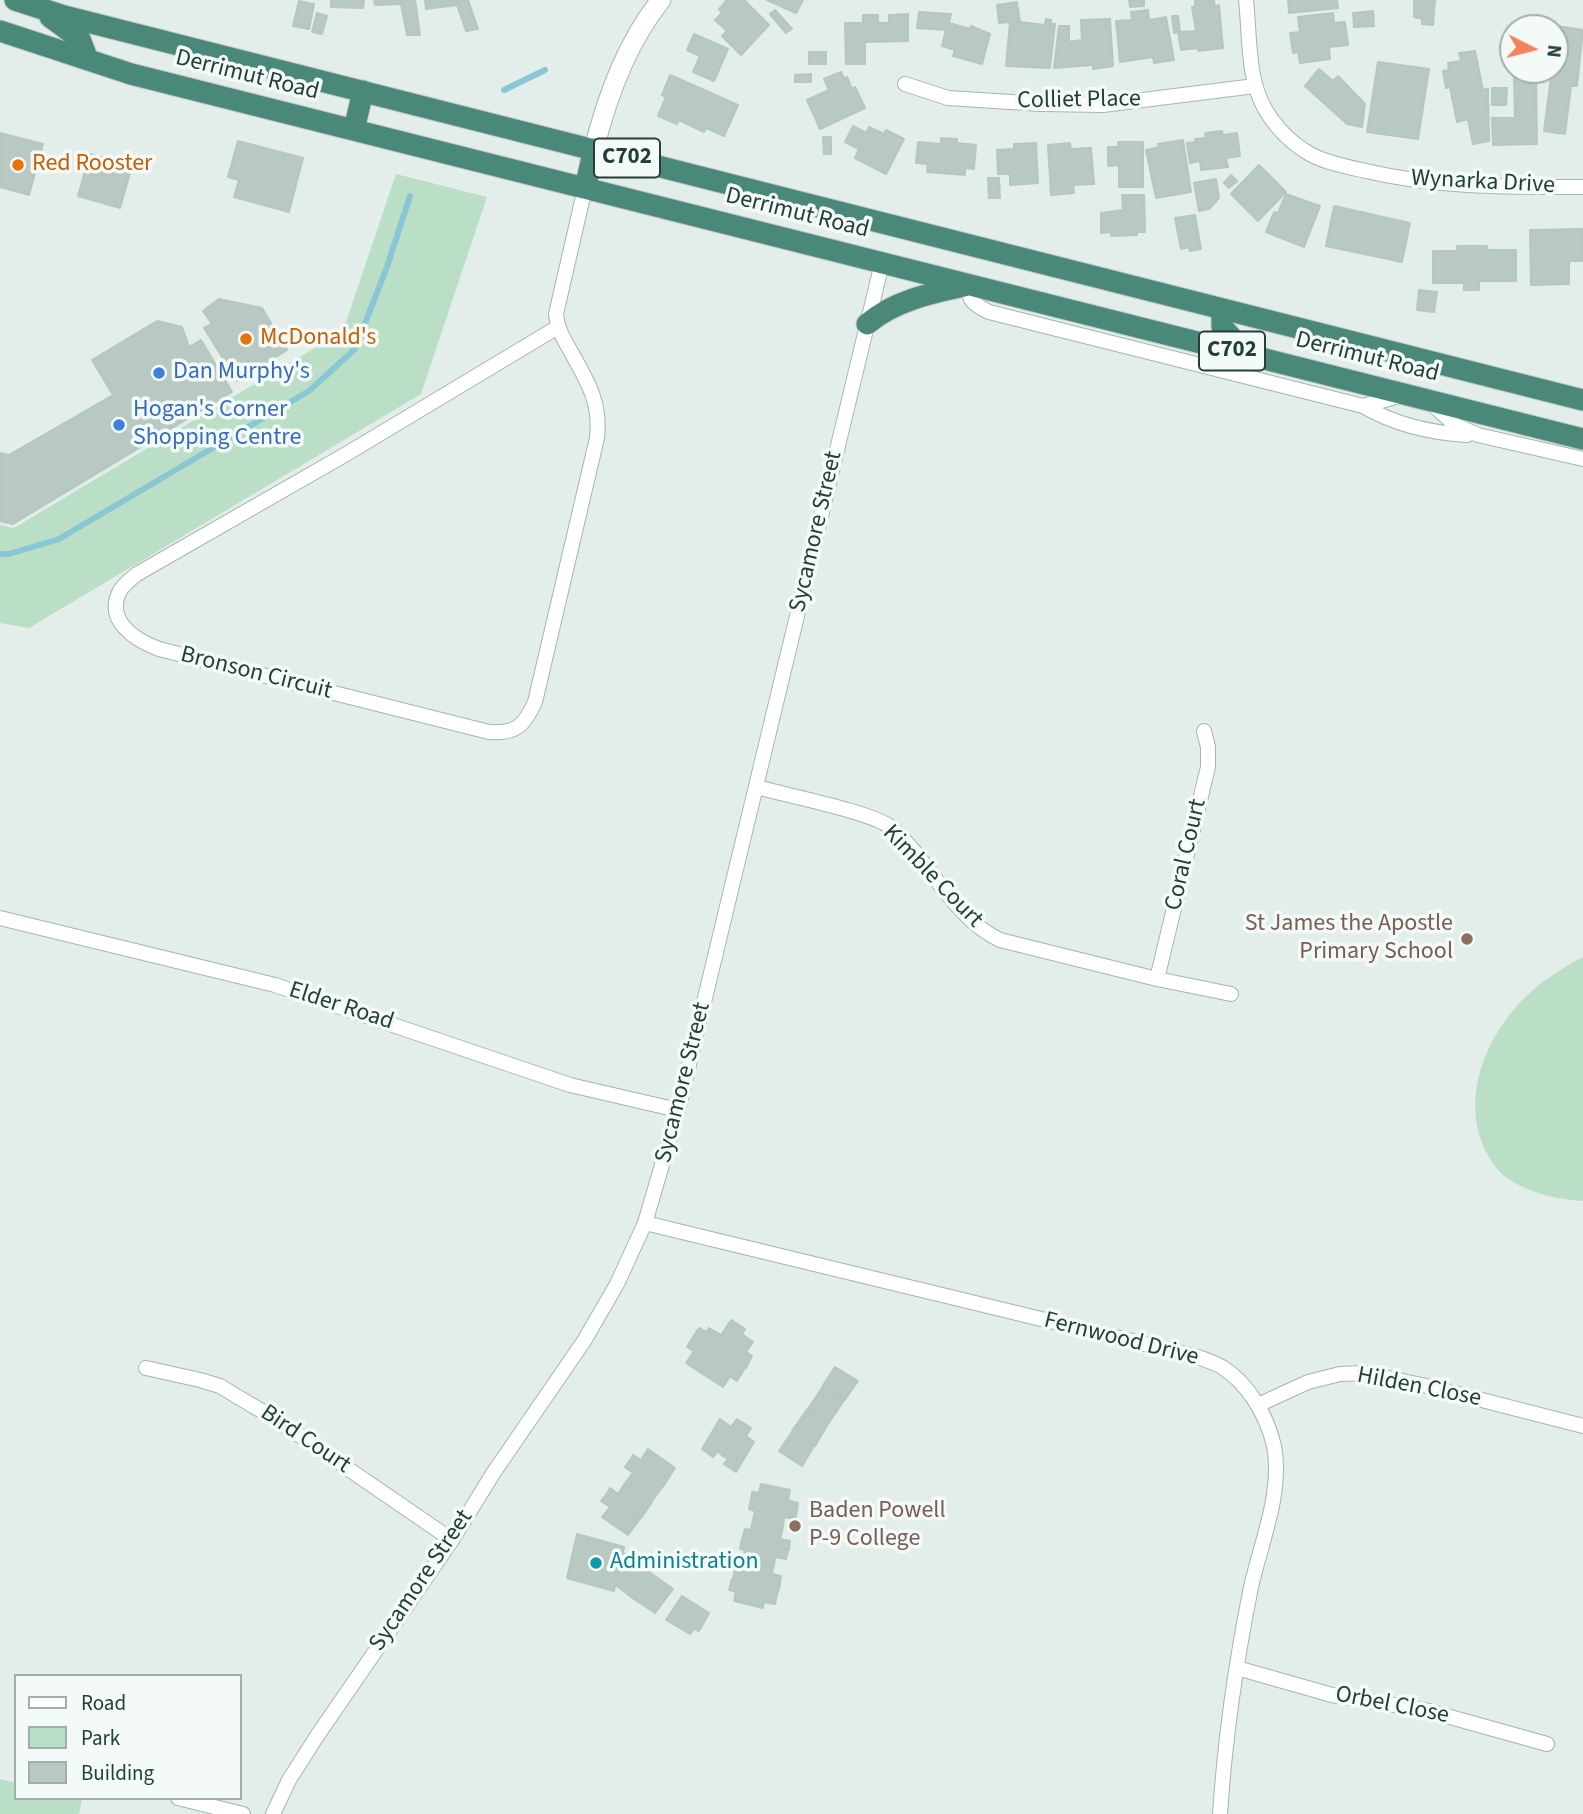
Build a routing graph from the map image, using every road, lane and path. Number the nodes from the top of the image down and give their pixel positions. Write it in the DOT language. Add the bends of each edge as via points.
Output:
graph roads {
  1 [pos="662,0"];
  2 [pos="1246,0"];
  3 [pos="21,2"];
  4 [pos="0,32"];
  5 [pos="88,60"];
  6 [pos="905,84"];
  7 [pos="1255,86"];
  8 [pos="363,91"];
  9 [pos="354,130"];
  10 [pos="594,149"];
  11 [pos="1583,187"];
  12 [pos="584,188"];
  13 [pos="890,226"];
  14 [pos="882,262"];
  15 [pos="970,285"];
  16 [pos="1223,309"];
  17 [pos="867,324"];
  18 [pos="558,327"];
  19 [pos="1268,360"];
  20 [pos="1404,394"];
  21 [pos="1428,400"];
  22 [pos="1583,400"];
  23 [pos="1363,406"];
  24 [pos="1478,435"];
  25 [pos="1583,439"];
  26 [pos="1583,459"];
  27 [pos="1204,732"];
  28 [pos="757,788"];
  29 [pos="0,918"];
  30 [pos="1157,979"];
  31 [pos="1231,994"];
  32 [pos="678,1110"];
  33 [pos="645,1223"];
  34 [pos="146,1368"];
  35 [pos="1258,1405"];
  36 [pos="1583,1426"];
  37 [pos="452,1540"];
  38 [pos="1237,1668"];
  39 [pos="1547,1744"];
  40 [pos="185,1800"];
  41 [pos="243,1814"];
  42 [pos="273,1814"];
  43 [pos="1220,1814"];
  1 -- 10 [label="street" via="621,68"];
  2 -- 7 [label="street, Wynarka Drive"];
  3 -- 5 [label="highway" via="80,39"];
  3 -- 8 [label="highway, Derrimut Road / C702"];
  4 -- 5 [label="highway, Derrimut Road / C702"];
  5 -- 9 [label="highway, Derrimut Road / C702"];
  6 -- 7 [label="street, Colliet Place" via="948,98 1103,106"];
  7 -- 11 [label="street, Wynarka Drive" via="1264,108 1293,142 1312,155 1349,167 1406,180 1478,187"];
  8 -- 9 [label="highway"];
  8 -- 10 [label="highway, Derrimut Road / C702"];
  9 -- 12 [label="highway, Derrimut Road / C702"];
  10 -- 12 [label="highway"];
  10 -- 13 [label="highway, Derrimut Road / C702"];
  12 -- 14 [label="highway, Derrimut Road / C702"];
  12 -- 18 [label="street" via="557,303"];
  13 -- 14 [label="highway"];
  13 -- 16 [label="highway, Derrimut Road / C702"];
  14 -- 15 [label="highway, Derrimut Road / C702"];
  14 -- 17 [label="street, Sycamore Street"];
  15 -- 17 [label="highway" via="882,311"];
  15 -- 19 [label="highway, Derrimut Road / C702"];
  15 -- 23 [label="street" via="973,304 989,312"];
  16 -- 19 [label="highway" via="1222,327 1236,342"];
  16 -- 22 [label="highway, Derrimut Road / C702"];
  17 -- 28 [label="street, Sycamore Street"];
  18 -- 18 [label="street, Bronson Circuit" via="137,574 122,588 117,601 121,625 131,636 159,649 489,732 517,729 535,702 598,429 593,392"];
  19 -- 20 [label="highway, Derrimut Road / C702"];
  20 -- 21 [label="highway, Derrimut Road / C702"];
  20 -- 23 [label="street"];
  21 -- 24 [label="street" via="1455,425"];
  21 -- 25 [label="highway, Derrimut Road / C702"];
  23 -- 24 [label="street" via="1384,418 1438,433"];
  24 -- 26 [label="street"];
  27 -- 30 [label="street, Coral Court" via="1208,767"];
  28 -- 30 [label="street, Kimble Court" via="890,826 986,933"];
  28 -- 32 [label="street, Sycamore Street"];
  29 -- 32 [label="street, Elder Road" via="275,985 570,1085"];
  30 -- 31 [label="street, Kimble Court"];
  32 -- 33 [label="street, Sycamore Street"];
  33 -- 35 [label="street, Fernwood Drive" via="1198,1357 1222,1367"];
  33 -- 37 [label="street, Sycamore Street" via="584,1341"];
  34 -- 37 [label="street, Bird Court" via="200,1380 238,1397"];
  35 -- 36 [label="street, Hilden Close" via="1308,1382 1365,1373"];
  35 -- 38 [label="street, Fernwood Drive" via="1274,1447 1275,1481"];
  37 -- 42 [label="street, Sycamore Street" via="317,1736"];
  38 -- 39 [label="street, Orbel Close" via="1332,1695 1425,1710"];
  38 -- 43 [label="street, Fernwood Drive" via="1226,1726"];
  40 -- 41 [label="street"];
}
